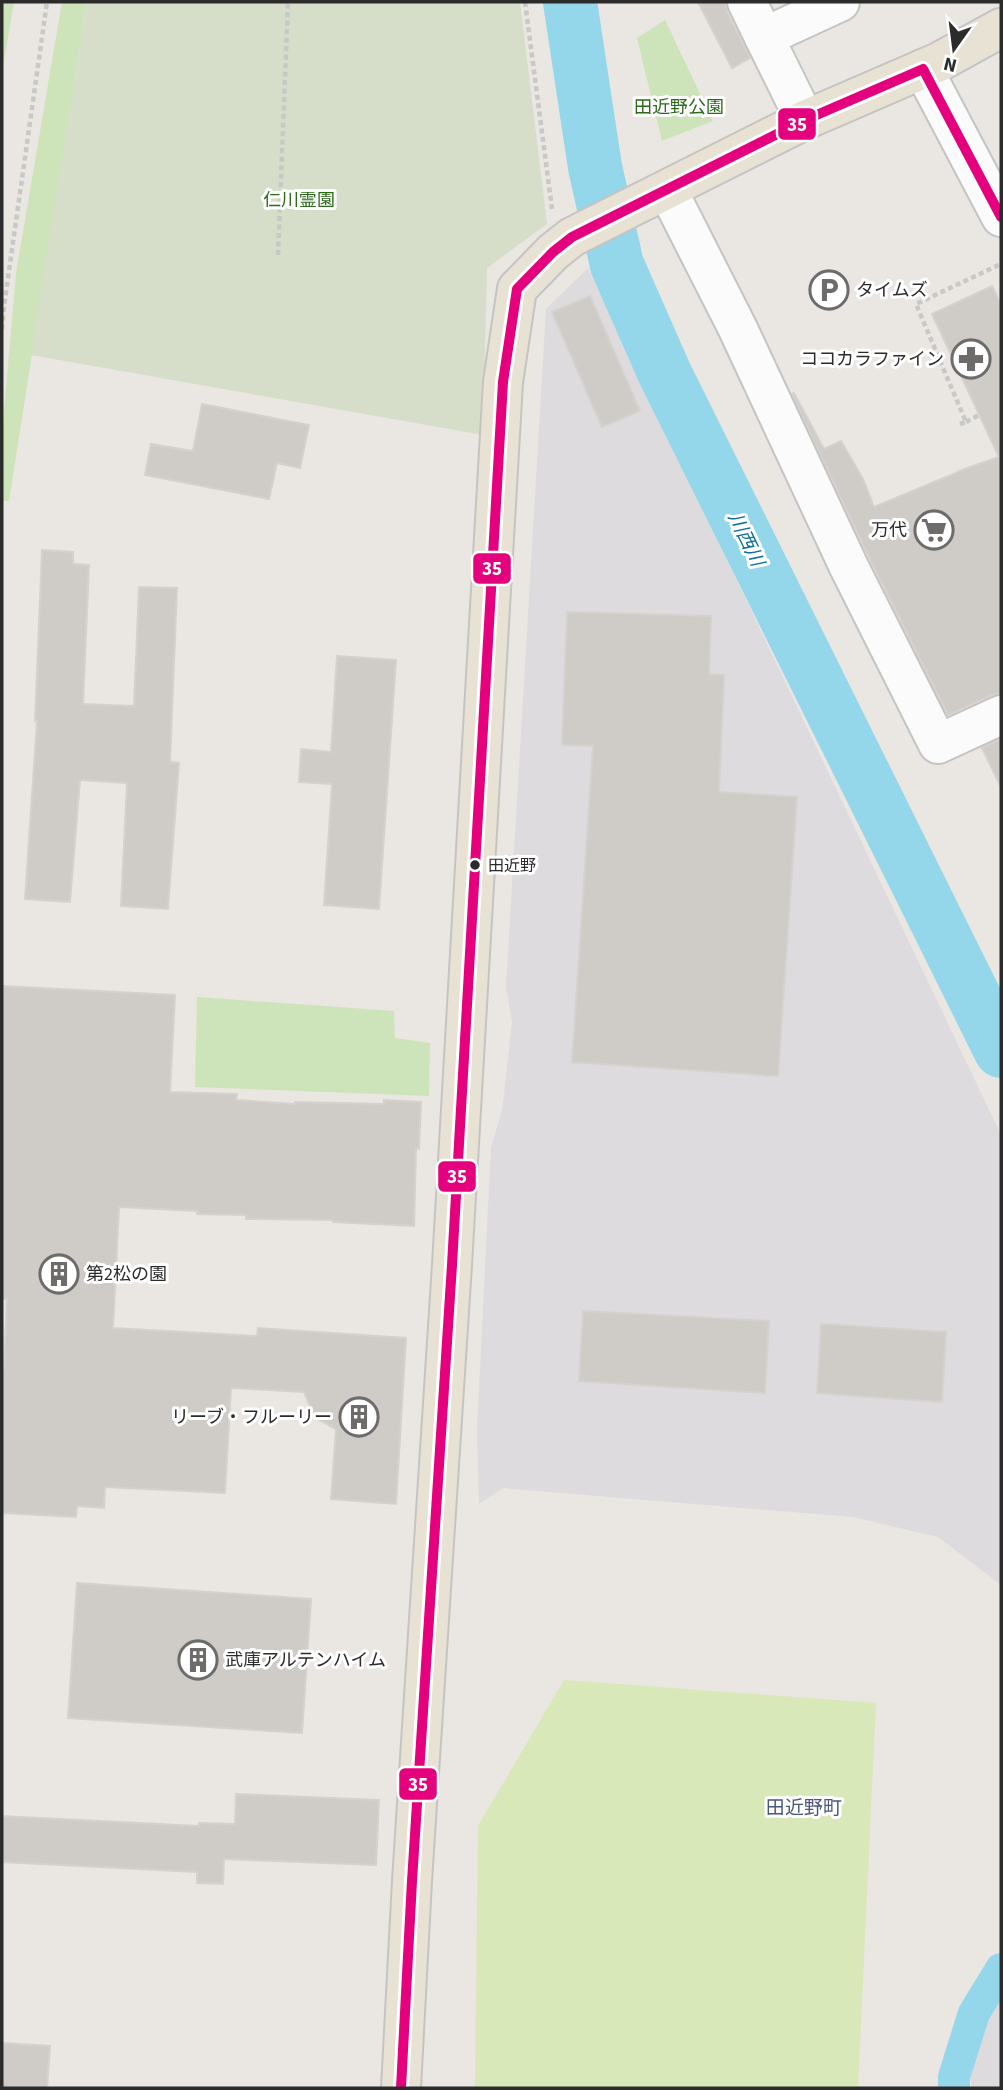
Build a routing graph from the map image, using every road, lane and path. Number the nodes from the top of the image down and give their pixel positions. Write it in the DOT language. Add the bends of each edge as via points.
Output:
graph roads {
  1 [pos="47,2"];
  2 [pos="288,2"];
  3 [pos="525,2"];
  4 [pos="747,2"];
  5 [pos="840,2"];
  6 [pos="1001,28"];
  7 [pos="764,37"];
  8 [pos="931,65"];
  9 [pos="805,120"];
  10 [pos="668,191"];
  11 [pos="1001,217"];
  12 [pos="563,245"];
  13 [pos="278,256"];
  14 [pos="1001,264"];
  15 [pos="2,329"];
  16 [pos="979,415"];
  17 [pos="1001,715"];
  18 [pos="401,2088"];
  1 -- 15 [label="path"];
  2 -- 13 [label="path"];
  3 -- 12 [label="path" via="552,210"];
  4 -- 7 [label="street"];
  5 -- 7 [label="street"];
  6 -- 8 [label="main road"];
  7 -- 9 [label="street"];
  8 -- 9 [label="main road"];
  8 -- 11 [label="street"];
  9 -- 10 [label="main road"];
  10 -- 12 [label="main road"];
  10 -- 17 [label="street" via="938,744"];
  12 -- 18 [label="main road" via="517,289 503,382"];
  14 -- 16 [label="path" via="916,304 963,423"];
}
